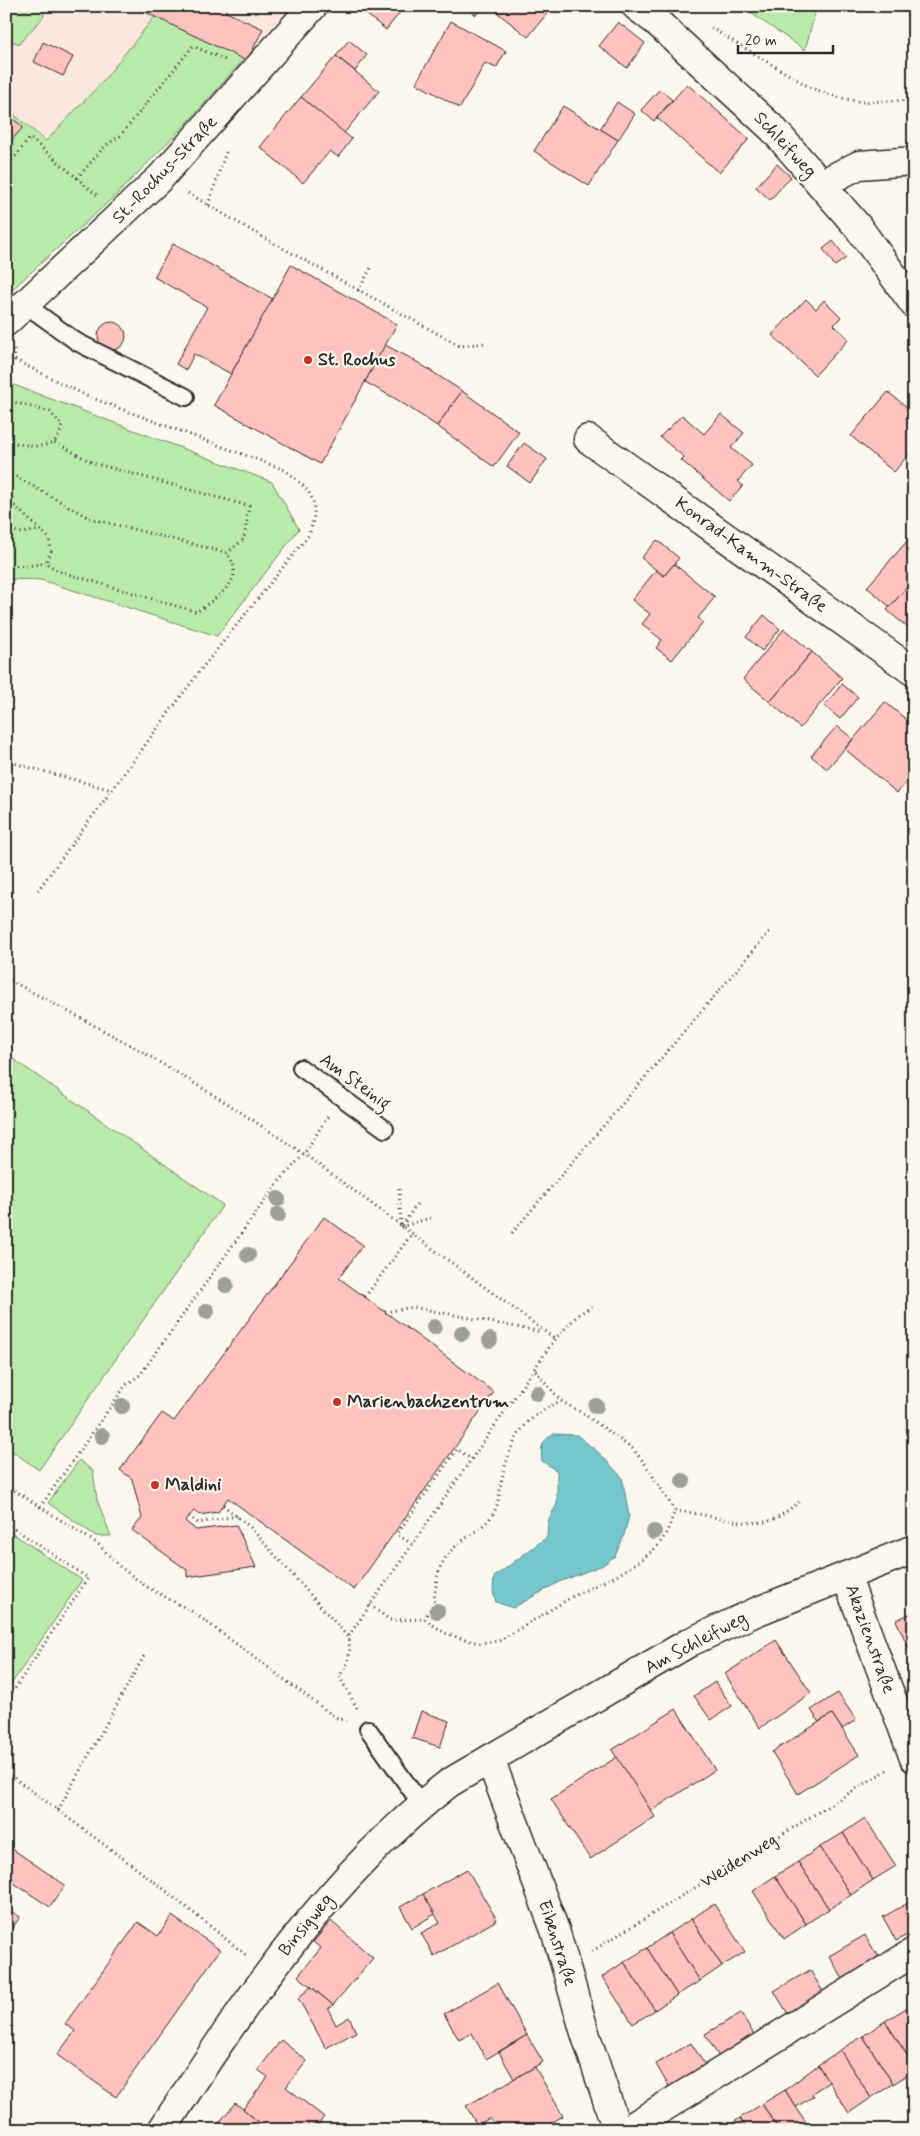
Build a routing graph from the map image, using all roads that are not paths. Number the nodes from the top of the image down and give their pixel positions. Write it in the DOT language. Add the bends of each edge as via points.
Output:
graph roads {
  1 [pos="312,6"];
  2 [pos="636,6"];
  3 [pos="914,161"];
  4 [pos="821,184"];
  5 [pos="914,304"];
  6 [pos="16,314"];
  7 [pos="186,397"];
  8 [pos="588,439"];
  9 [pos="914,672"];
  10 [pos="301,1068"];
  11 [pos="385,1129"];
  12 [pos="914,1549"];
  13 [pos="846,1576"];
  14 [pos="368,1728"];
  15 [pos="913,1756"];
  16 [pos="490,1759"];
  17 [pos="421,1804"];
  18 [pos="914,1952"];
  19 [pos="162,2130"];
  20 [pos="617,2130"];
  21 [pos="627,2130"];
  1 -- 6 [label="street, St.-Rochus-Straße" via="161,177"];
  2 -- 4 [label="street, Schleifweg" via="773,129"];
  3 -- 4 [label="street" via="859,165"];
  4 -- 5 [label="street, Schleifweg" via="858,227"];
  6 -- 7 [label="lane"];
  8 -- 9 [label="street, Konrad-Kamm-Straße"];
  10 -- 11 [label="lane, Am Steinig"];
  12 -- 13 [label="street, Am Schleifweg"];
  13 -- 15 [label="street, Akazienstraße"];
  13 -- 16 [label="street, Am Schleifweg" via="690,1642"];
  14 -- 17 [label="lane"];
  16 -- 17 [label="street, Binsigweg" via="448,1783"];
  16 -- 20 [label="street, Eibenstraße" via="555,1930"];
  17 -- 19 [label="street, Binsigweg" via="329,1895 230,2025"];
  18 -- 21 [label="street"];
}
